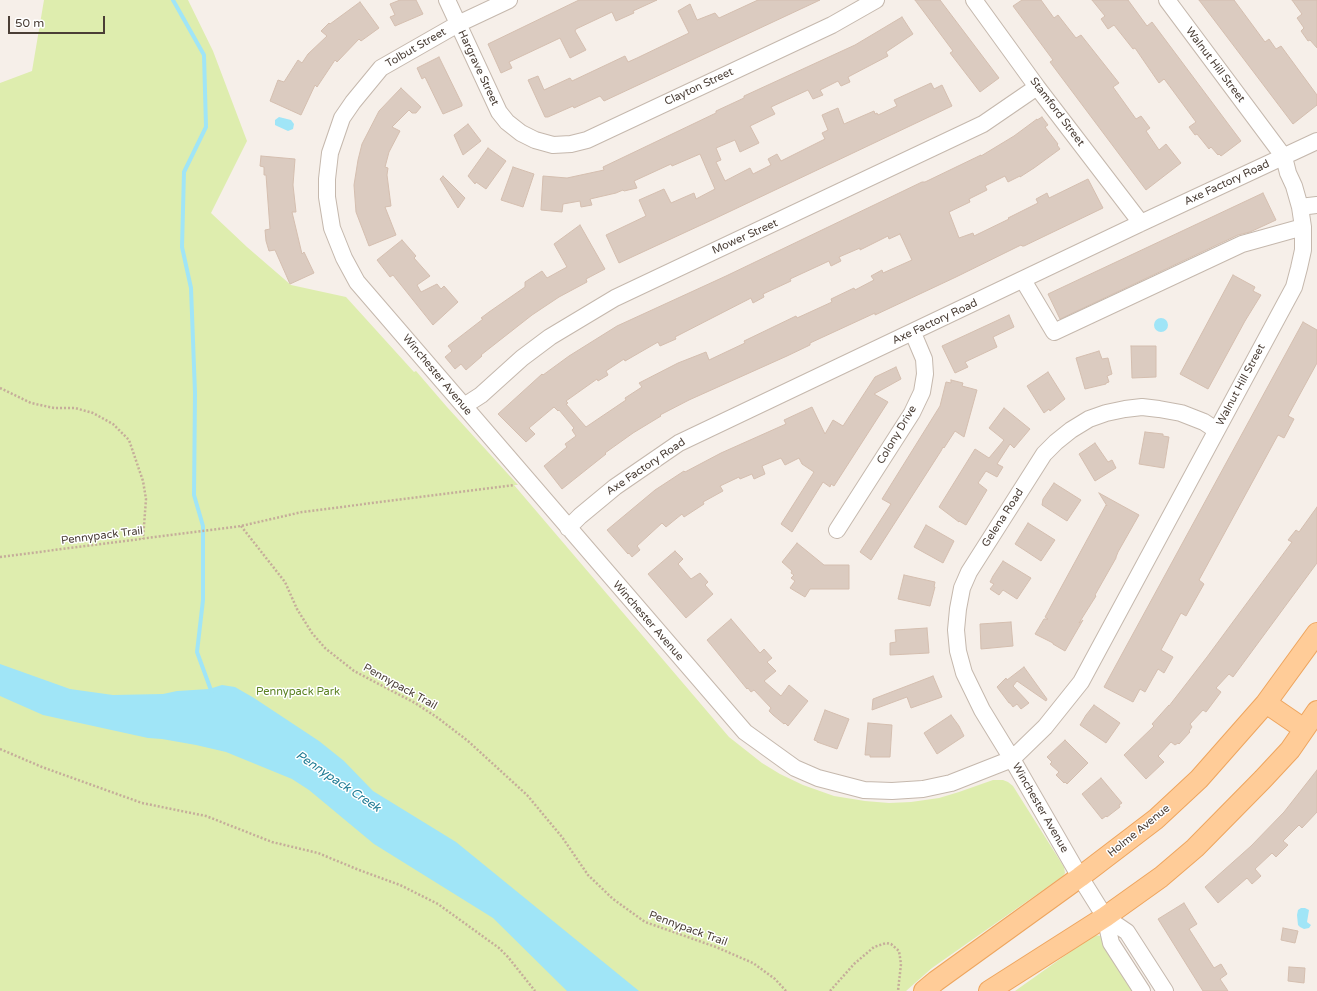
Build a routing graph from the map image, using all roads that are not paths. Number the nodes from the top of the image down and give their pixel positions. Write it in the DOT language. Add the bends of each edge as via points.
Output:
graph roads {
  1 [pos="447,0"];
  2 [pos="509,0"];
  3 [pos="876,0"];
  4 [pos="974,0"];
  5 [pos="1167,0"];
  6 [pos="458,24"];
  7 [pos="1037,87"];
  8 [pos="342,118"];
  9 [pos="517,130"];
  10 [pos="1317,141"];
  11 [pos="1284,157"];
  12 [pos="1317,205"];
  13 [pos="1300,207"];
  14 [pos="1141,223"];
  15 [pos="1302,227"];
  16 [pos="1023,280"];
  17 [pos="913,333"];
  18 [pos="464,406"];
  19 [pos="1216,430"];
  20 [pos="568,528"];
  21 [pos="837,530"];
  22 [pos="1317,633"];
  23 [pos="1266,703"];
  24 [pos="1317,711"];
  25 [pos="1304,729"];
  26 [pos="1012,759"];
  27 [pos="1080,878"];
  28 [pos="1105,917"];
  29 [pos="924,991"];
  30 [pos="989,991"];
  31 [pos="1142,991"];
  32 [pos="1165,991"];
  1 -- 6 [label="street, Hargrave Street"];
  2 -- 6 [label="street, Tolbut Street"];
  3 -- 9 [label="street, Clayton Street" via="832,25 587,140 553,145 535,140"];
  4 -- 7 [label="street, Stamford Street"];
  5 -- 11 [label="street, Walnut Hill Street"];
  6 -- 8 [label="street, Tolbut Street" via="381,68"];
  6 -- 9 [label="street, Hargrave Street" via="499,112"];
  7 -- 14 [label="street, Stamford Street"];
  7 -- 18 [label="street, Mower Street" via="983,124 615,298 550,337 481,395"];
  8 -- 18 [label="street, Winchester Avenue" via="330,153 326,197 332,228 344,258 357,282"];
  10 -- 11 [label="street, Axe Factory Road"];
  11 -- 13 [label="street, Walnut Hill Street"];
  11 -- 14 [label="street, Axe Factory Road"];
  12 -- 13 [label="street"];
  13 -- 15 [label="street, Walnut Hill Street"];
  14 -- 16 [label="street, Axe Factory Road"];
  15 -- 16 [label="street" via="1242,244 1054,332"];
  15 -- 19 [label="street, Walnut Hill Street" via="1302,250 1294,287"];
  16 -- 17 [label="street, Axe Factory Road"];
  17 -- 20 [label="street, Axe Factory Road" via="679,443 615,487"];
  17 -- 21 [label="street, Colony Drive" via="924,359 922,392 912,413"];
  18 -- 20 [label="street, Winchester Avenue"];
  19 -- 26 [label="street, Walnut Hill Street" via="1081,682 1045,727"];
  19 -- 26 [label="street, Gelena Road" via="1181,413 1142,407 1106,413 1071,430 1044,454 969,572 962,588 958,609 958,651 964,673 982,710"];
  20 -- 26 [label="street, Winchester Avenue" via="745,732 794,768 842,785 864,790 892,791 923,789 951,783"];
  22 -- 23 [label="main road, Holme Avenue"];
  23 -- 25 [label="main road"];
  23 -- 27 [label="main road, Holme Avenue" via="1199,780 1156,819"];
  24 -- 25 [label="main road"];
  25 -- 28 [label="main road" via="1290,750 1195,848 1161,877"];
  26 -- 27 [label="street, Winchester Avenue"];
  27 -- 28 [label="street, Winchester Avenue"];
  27 -- 29 [label="main road, Holme Avenue"];
  28 -- 30 [label="main road"];
  28 -- 31 [label="street, Winchester Avenue" via="1111,943"];
  28 -- 32 [label="street, Winchester Avenue" via="1127,932"];
}
